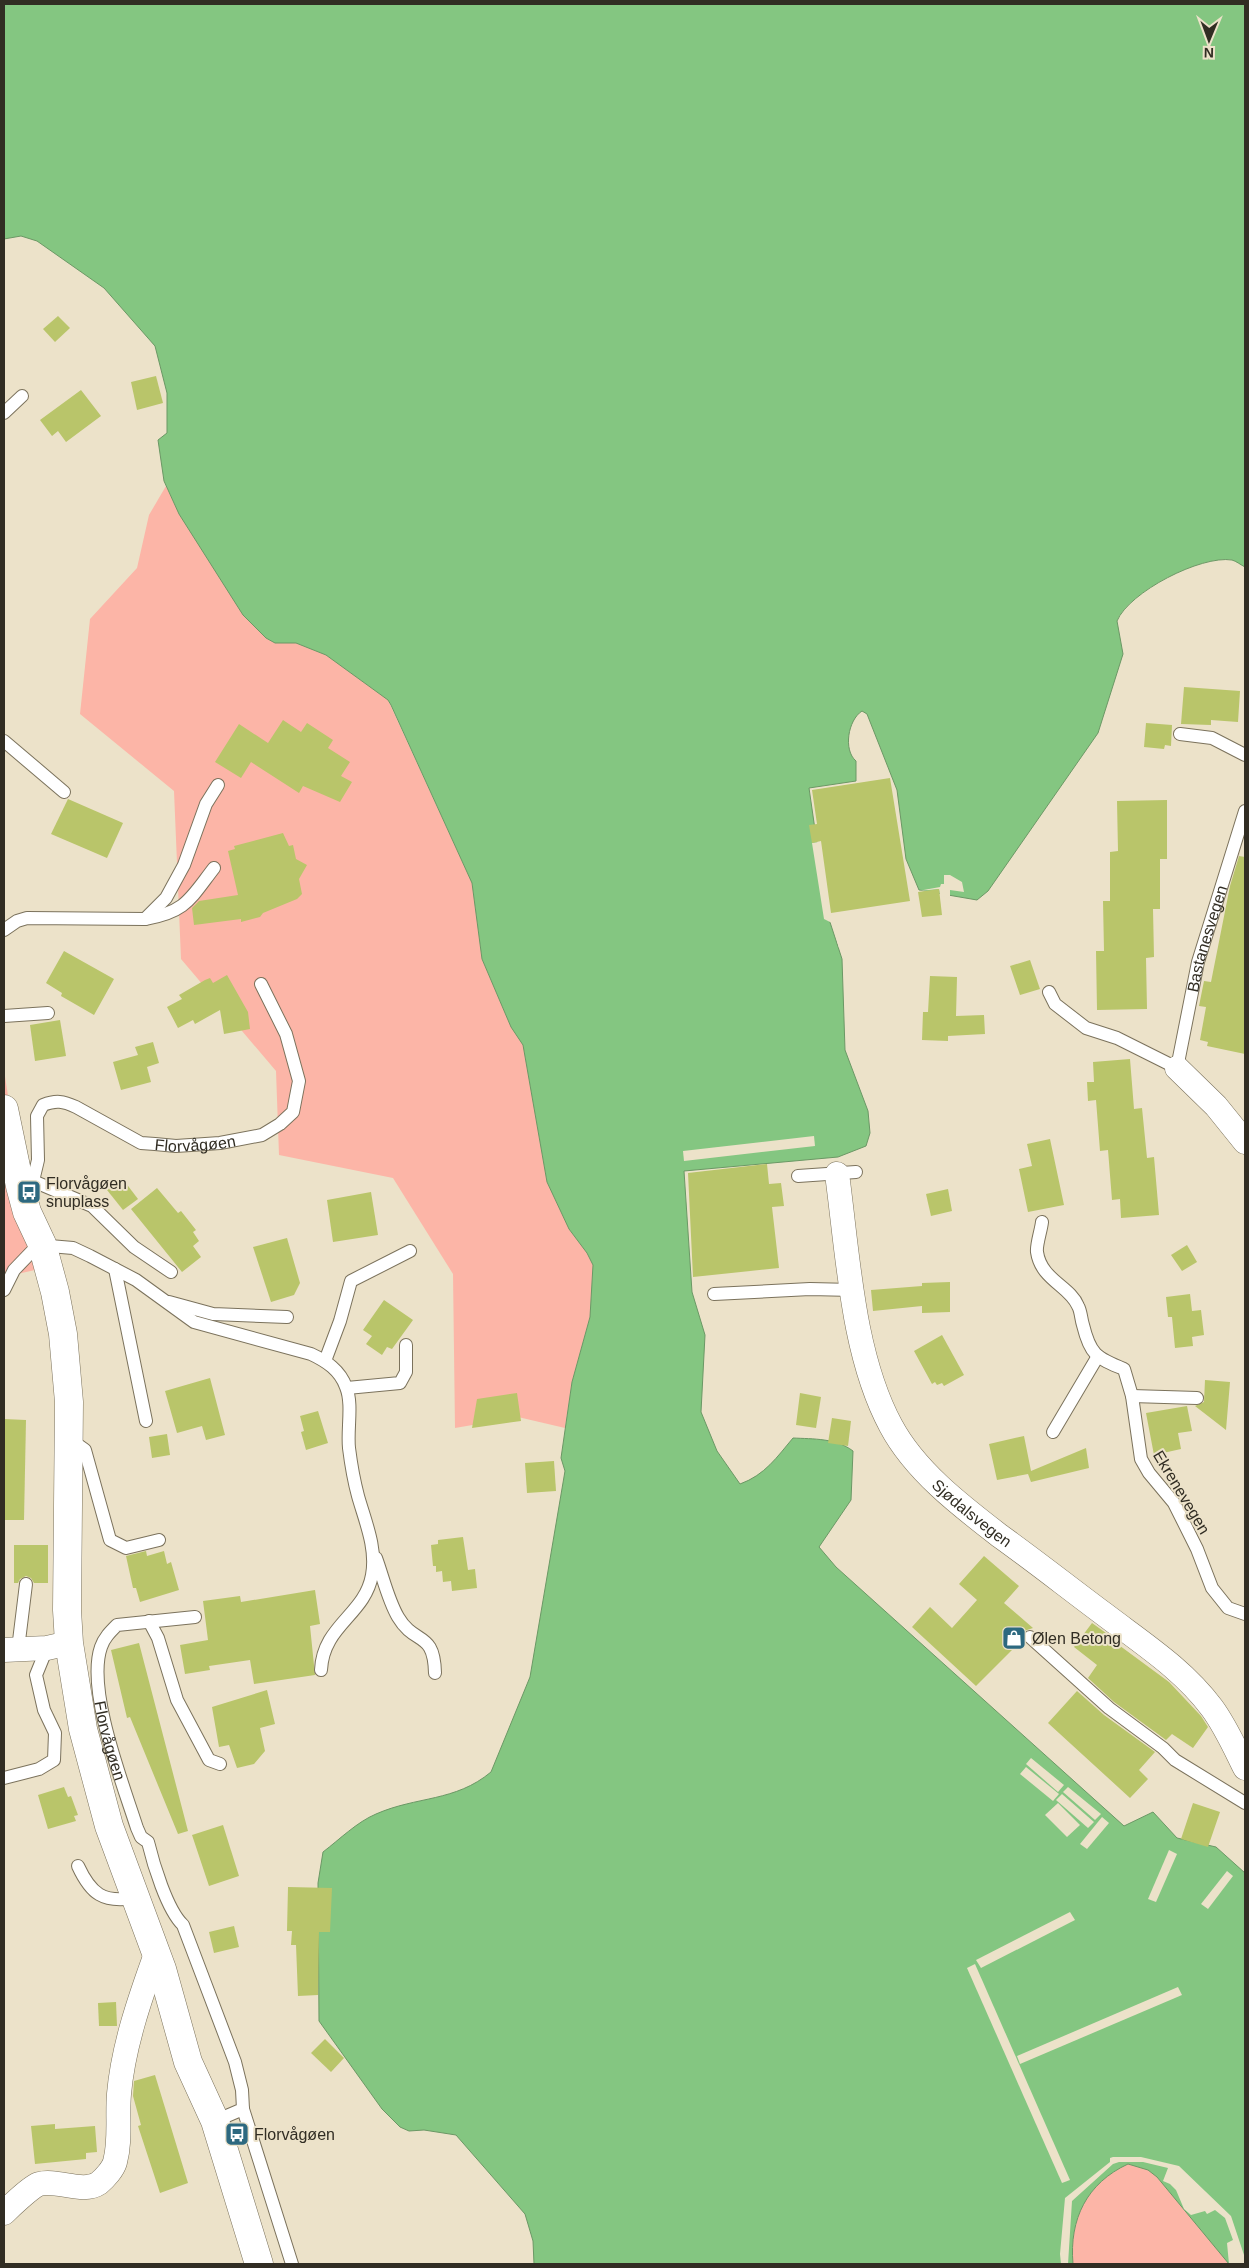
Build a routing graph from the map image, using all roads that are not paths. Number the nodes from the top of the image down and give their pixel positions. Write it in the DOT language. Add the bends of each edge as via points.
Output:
graph roads {
  1 [pos="22,396"];
  2 [pos="4,412"];
  3 [pos="1180,734"];
  4 [pos="4,742"];
  5 [pos="1245,755"];
  6 [pos="218,785"];
  7 [pos="64,792"];
  8 [pos="1245,811"];
  9 [pos="214,868"];
  10 [pos="145,919"];
  11 [pos="4,930"];
  12 [pos="261,984"];
  13 [pos="1049,992"];
  14 [pos="48,1013"];
  15 [pos="4,1016"];
  16 [pos="1177,1068"];
  17 [pos="5,1113"];
  18 [pos="1245,1142"];
  19 [pos="847,1173"];
  20 [pos="798,1176"];
  21 [pos="26,1183"];
  22 [pos="1042,1222"];
  23 [pos="42,1244"];
  24 [pos="410,1251"];
  25 [pos="115,1269"];
  26 [pos="171,1272"];
  27 [pos="4,1290"];
  28 [pos="853,1290"];
  29 [pos="714,1294"];
  30 [pos="164,1302"];
  31 [pos="287,1317"];
  32 [pos="406,1346"];
  33 [pos="1098,1356"];
  34 [pos="325,1361"];
  35 [pos="347,1388"];
  36 [pos="1132,1396"];
  37 [pos="1197,1398"];
  38 [pos="146,1421"];
  39 [pos="1053,1432"];
  40 [pos="68,1444"];
  41 [pos="159,1540"];
  42 [pos="373,1551"];
  43 [pos="26,1584"];
  44 [pos="1245,1614"];
  45 [pos="195,1617"];
  46 [pos="149,1621"];
  47 [pos="1030,1637"];
  48 [pos="58,1646"];
  49 [pos="11,1649"];
  50 [pos="321,1670"];
  51 [pos="435,1673"];
  52 [pos="220,1764"];
  53 [pos="1245,1768"];
  54 [pos="4,1778"];
  55 [pos="1245,1803"];
  56 [pos="78,1866"];
  57 [pos="134,1898"];
  58 [pos="156,1954"];
  59 [pos="242,2109"];
  60 [pos="215,2121"];
  61 [pos="4,2213"];
  62 [pos="259,2264"];
  63 [pos="292,2264"];
  1 -- 2 [label="lane"];
  3 -- 5 [label="lane" via="1212,738"];
  4 -- 7 [label="lane"];
  6 -- 10 [label="lane" via="206,804 184,865 166,898"];
  8 -- 16 [label="lane, Bastanesvegen" via="1198,962"];
  9 -- 10 [label="lane" via="190,899 175,912"];
  10 -- 11 [label="lane" via="27,918"];
  12 -- 21 [label="lane, Florvågøen" via="286,1034 299,1082 293,1112 280,1124 262,1135 220,1143 176,1146 141,1143 76,1107 54,1101 43,1105 37,1116 38,1160"];
  13 -- 16 [label="lane" via="1055,1004 1086,1028 1117,1038"];
  14 -- 15 [label="lane"];
  16 -- 18 [label="street" via="1216,1106"];
  17 -- 21 [label="main road, Florvågøen"];
  19 -- 20 [label="lane"];
  19 -- 28 [label="street, Sjødalsvegen"];
  21 -- 23 [label="main road, Florvågøen" via="27,1212"];
  21 -- 26 [label="lane" via="92,1206 134,1246"];
  22 -- 33 [label="lane" via="1037,1253 1050,1279 1078,1305 1087,1342"];
  23 -- 25 [label="lane" via="72,1248"];
  23 -- 27 [label="lane" via="38,1244 14,1270"];
  23 -- 40 [label="main road, Florvågøen" via="62,1334 69,1402"];
  24 -- 34 [label="lane" via="351,1281"];
  25 -- 30 [label="lane" via="136,1280"];
  25 -- 38 [label="lane"];
  28 -- 29 [label="lane"];
  28 -- 53 [label="street, Sjødalsvegen" via="872,1381 891,1427 906,1448 967,1511 1178,1670 1212,1708 1227,1730"];
  30 -- 31 [label="lane" via="213,1314"];
  30 -- 34 [label="lane" via="194,1322 311,1354"];
  32 -- 35 [label="lane" via="406,1372 400,1383"];
  33 -- 36 [label="lane, Ekrenevegen" via="1124,1368"];
  33 -- 39 [label="lane"];
  34 -- 35 [label="lane" via="340,1375"];
  35 -- 42 [label="lane" via="349,1447"];
  36 -- 37 [label="lane"];
  36 -- 44 [label="lane, Ekrenevegen" via="1141,1459 1174,1503 1212,1588 1228,1608"];
  40 -- 41 [label="lane" via="85,1450 110,1540 126,1548"];
  40 -- 48 [label="main road, Florvågøen"];
  42 -- 50 [label="lane" via="368,1587 356,1609 330,1636 322,1654"];
  42 -- 51 [label="lane" via="398,1617 431,1646"];
  43 -- 49 [label="lane"];
  45 -- 46 [label="lane, Florvågøen"];
  46 -- 52 [label="lane" via="158,1638 177,1700 209,1760"];
  46 -- 59 [label="lane, Florvågøen" via="117,1625 102,1645 98,1677 106,1729 137,1828 148,1842 154,1864 220,2017 242,2090"];
  47 -- 55 [label="lane" via="1079,1683 1175,1760"];
  48 -- 49 [label="street"];
  48 -- 54 [label="lane" via="36,1675 44,1710 55,1733 54,1760 39,1769"];
  48 -- 57 [label="main road, Florvågøen" via="109,1826"];
  56 -- 57 [label="lane" via="92,1890 105,1898"];
  57 -- 58 [label="main road, Florvågøen"];
  58 -- 60 [label="main road, Florvågøen" via="188,2062"];
  58 -- 61 [label="street" via="122,2072 114,2164 98,2183 90,2186 38,2185"];
  59 -- 60 [label="lane"];
  59 -- 63 [label="lane, Florvågøen"];
  60 -- 62 [label="main road, Florvågøen"];
}
